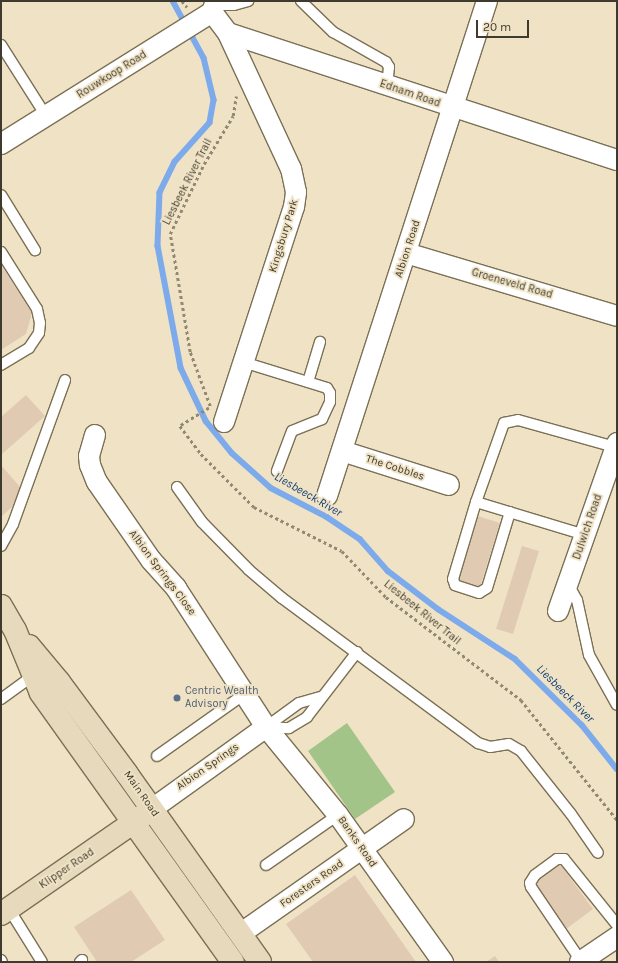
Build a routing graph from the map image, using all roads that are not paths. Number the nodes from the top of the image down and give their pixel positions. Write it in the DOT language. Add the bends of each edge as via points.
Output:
graph roads {
  1 [pos="248,1"];
  2 [pos="301,1"];
  3 [pos="487,1"];
  4 [pos="210,10"];
  5 [pos="228,33"];
  6 [pos="1,45"];
  7 [pos="387,86"];
  8 [pos="452,108"];
  9 [pos="46,116"];
  10 [pos="1,144"];
  11 [pos="617,160"];
  12 [pos="1,195"];
  13 [pos="34,250"];
  14 [pos="1,252"];
  15 [pos="406,253"];
  16 [pos="617,316"];
  17 [pos="320,342"];
  18 [pos="243,362"];
  19 [pos="1,365"];
  20 [pos="65,380"];
  21 [pos="308,382"];
  22 [pos="224,422"];
  23 [pos="95,436"];
  24 [pos="616,445"];
  25 [pos="342,451"];
  26 [pos="277,471"];
  27 [pos="449,485"];
  28 [pos="177,488"];
  29 [pos="327,496"];
  30 [pos="476,502"];
  31 [pos="510,512"];
  32 [pos="585,535"];
  33 [pos="1,544"];
  34 [pos="568,584"];
  35 [pos="1,606"];
  36 [pos="558,611"];
  37 [pos="15,630"];
  38 [pos="357,652"];
  39 [pos="34,675"];
  40 [pos="246,693"];
  41 [pos="320,697"];
  42 [pos="1,699"];
  43 [pos="617,705"];
  44 [pos="266,727"];
  45 [pos="157,756"];
  46 [pos="152,809"];
  47 [pos="338,815"];
  48 [pos="404,819"];
  49 [pos="133,823"];
  50 [pos="362,849"];
  51 [pos="598,853"];
  52 [pos="266,865"];
  53 [pos="5,912"];
  54 [pos="617,925"];
  55 [pos="240,934"];
  56 [pos="617,937"];
  57 [pos="581,961"];
  58 [pos="42,962"];
  59 [pos="233,962"];
  60 [pos="260,962"];
  61 [pos="443,962"];
  1 -- 4 [label="lane"];
  2 -- 7 [label="lane" via="337,35 386,62 390,67"];
  3 -- 8 [label="street, Albion Road"];
  4 -- 5 [label="street"];
  4 -- 9 [label="street, Rouwkoop Road" via="179,34"];
  5 -- 7 [label="street, Ednam Road"];
  5 -- 18 [label="street, Kingsbury Park" via="291,169 296,192 294,207"];
  6 -- 9 [label="lane"];
  7 -- 8 [label="street, Ednam Road"];
  8 -- 11 [label="street, Ednam Road"];
  8 -- 15 [label="street, Albion Road"];
  9 -- 10 [label="street, Rouwkoop Road"];
  12 -- 13 [label="lane"];
  14 -- 19 [label="lane" via="37,309 40,323 39,333 28,348"];
  15 -- 16 [label="street, Groeneveld Road"];
  15 -- 25 [label="street, Albion Road"];
  17 -- 21 [label="lane"];
  18 -- 21 [label="lane"];
  18 -- 22 [label="street, Kingsbury Park"];
  20 -- 33 [label="lane" via="13,524"];
  21 -- 26 [label="lane" via="327,388 330,402 322,419 292,431"];
  23 -- 40 [label="street, Albion Springs Close" via="90,456 94,477 140,544 176,588"];
  24 -- 30 [label="lane" via="518,420 507,421 499,432"];
  24 -- 32 [label="street, Dulwich Road"];
  25 -- 27 [label="street, The Cobbles"];
  25 -- 29 [label="street, Albion Road"];
  28 -- 38 [label="lane" via="202,522 256,577"];
  30 -- 31 [label="lane"];
  30 -- 31 [label="lane" via="453,583 479,593 487,588"];
  31 -- 32 [label="lane"];
  32 -- 34 [label="street, Dulwich Road"];
  34 -- 36 [label="street, Dulwich Road"];
  34 -- 43 [label="lane" via="577,600 589,655"];
  35 -- 37 [label="main road, Main Road"];
  37 -- 39 [label="main road, Main Road"];
  37 -- 46 [label="main road, Main Road" via="59,682"];
  38 -- 41 [label="lane"];
  38 -- 51 [label="lane" via="478,743 490,748 509,744 521,751 572,814"];
  39 -- 42 [label="lane"];
  39 -- 49 [label="main road, Main Road" via="41,693"];
  40 -- 44 [label="street, Albion Springs Close"];
  40 -- 45 [label="lane"];
  41 -- 44 [label="lane" via="299,703"];
  41 -- 44 [label="lane" via="309,714 293,727"];
  44 -- 46 [label="street, Albion Springs"];
  44 -- 47 [label="street, Banks Road"];
  46 -- 49 [label="main road, Klipper Road"];
  46 -- 55 [label="main road, Main Road"];
  47 -- 50 [label="street, Banks Road"];
  47 -- 52 [label="lane"];
  48 -- 50 [label="street, Foresters Road"];
  49 -- 53 [label="main road, Klipper Road"];
  49 -- 59 [label="main road, Main Road"];
  50 -- 55 [label="street, Foresters Road"];
  50 -- 61 [label="street, Banks Road"];
  53 -- 58 [label="lane"];
  54 -- 57 [label="lane" via="564,859 557,859 535,875 530,883 531,888"];
  55 -- 60 [label="main road, Main Road"];
  56 -- 57 [label="street"];
}
